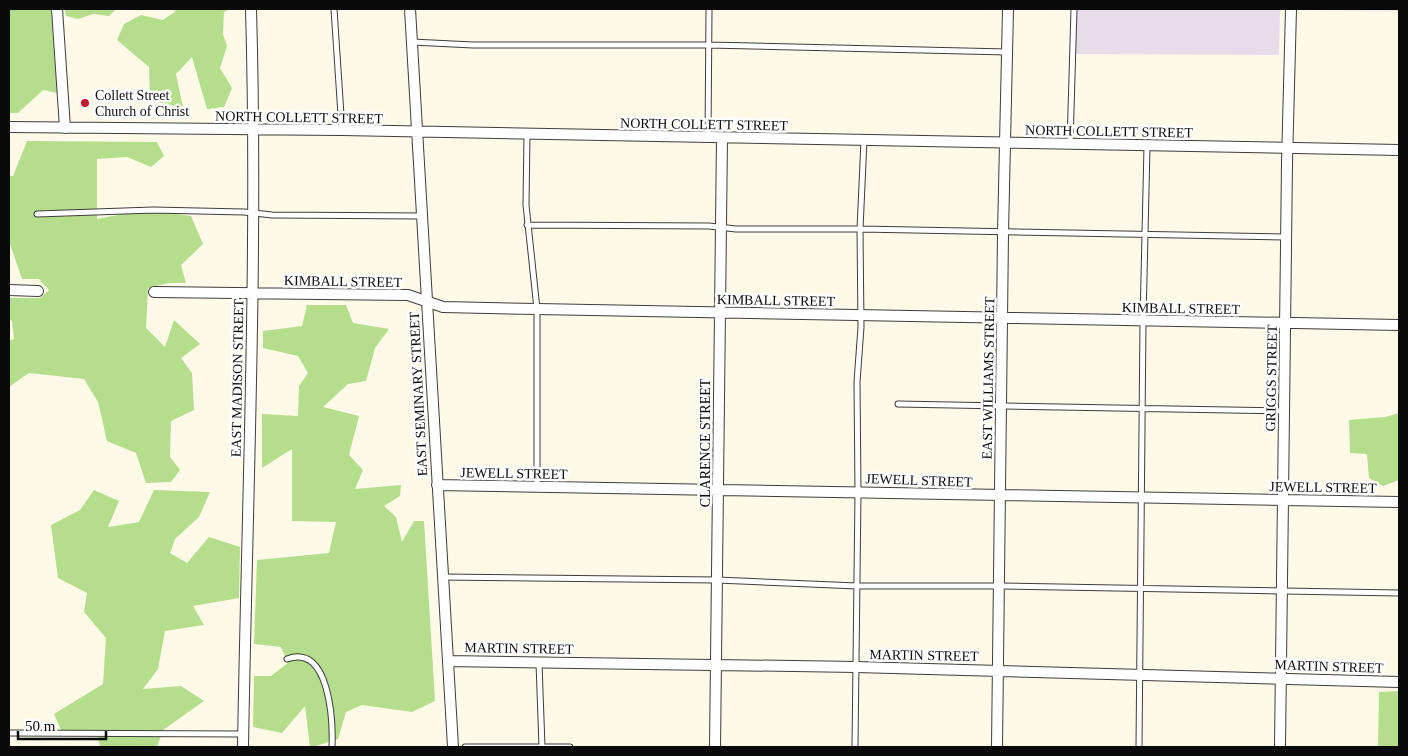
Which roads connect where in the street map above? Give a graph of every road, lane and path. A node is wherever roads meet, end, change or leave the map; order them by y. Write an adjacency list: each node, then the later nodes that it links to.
1 (57, 9): 13 (street)
2 (251, 9): 14 (street, EAST MADISON STREET)
3 (334, 9): 15 (lane)
4 (410, 9): 9 (street, EAST SEMINARY STREET)
5 (709, 9): 10 (lane)
6 (1008, 9): 11 (street, EAST WILLIAMS STREET)
7 (1074, 9): 22 (lane)
8 (1291, 9): 24 (street, GRIGGS STREET)
9 (412, 42): 10 (lane); 16 (street, EAST SEMINARY STREET)
10 (708, 46): 11 (lane); 18 (lane)
11 (1008, 52): 21 (street, EAST WILLIAMS STREET)
12 (9, 127): 13 (street, NORTH COLLETT STREET)
13 (65, 128): 14 (street, NORTH COLLETT STREET)
14 (254, 130): 15 (street, NORTH COLLETT STREET); 26 (street, EAST MADISON STREET)
15 (342, 130): 16 (street, NORTH COLLETT STREET)
16 (417, 132): 17 (street, NORTH COLLETT STREET); 28 (street, EAST SEMINARY STREET)
17 (527, 134): 18 (street, NORTH COLLETT STREET); 29 (lane)
18 (708, 138): 19 (street, NORTH COLLETT STREET)
19 (722, 138): 20 (street, NORTH COLLETT STREET); 30 (street, CLARENCE STREET)
20 (864, 140): 21 (street, NORTH COLLETT STREET); 31 (lane)
21 (1005, 143): 22 (street, NORTH COLLETT STREET); 32 (street, EAST WILLIAMS STREET)
22 (1070, 144): 23 (street, NORTH COLLETT STREET)
23 (1146, 146): 24 (street, NORTH COLLETT STREET); 33 (lane)
24 (1287, 148): 25 (street, NORTH COLLETT STREET); 34 (street, GRIGGS STREET)
25 (1399, 150)
26 (253, 213): 27 (lane); 28 (lane); 38 (street, EAST MADISON STREET)
27 (38, 214)
28 (422, 216): 39 (street, EAST SEMINARY STREET)
29 (527, 225): 30 (lane); 40 (lane)
30 (721, 226): 31 (lane); 41 (street, CLARENCE STREET)
31 (860, 230): 32 (lane); 42 (lane)
32 (1003, 233): 33 (lane); 43 (street, EAST WILLIAMS STREET)
33 (1145, 234): 34 (lane); 44 (lane)
34 (1286, 237): 45 (street, GRIGGS STREET)
35 (9, 290): 36 (street)
36 (38, 291)
37 (154, 292): 38 (street, KIMBALL STREET)
38 (253, 293): 39 (street, KIMBALL STREET); 76 (street, EAST MADISON STREET)
39 (427, 301): 40 (street, KIMBALL STREET); 51 (street, EAST SEMINARY STREET)
40 (537, 309): 41 (street, KIMBALL STREET); 52 (lane)
41 (720, 313): 42 (street, KIMBALL STREET); 53 (street, CLARENCE STREET)
42 (861, 315): 43 (street, KIMBALL STREET); 54 (lane)
43 (1002, 318): 44 (street, KIMBALL STREET); 48 (street, EAST WILLIAMS STREET)
44 (1143, 321): 45 (street, KIMBALL STREET); 49 (lane)
45 (1285, 323): 46 (street, KIMBALL STREET); 50 (street, GRIGGS STREET)
46 (1399, 325)
47 (898, 404): 48 (lane)
48 (1001, 406): 49 (lane); 55 (street, EAST WILLIAMS STREET)
49 (1143, 409): 50 (lane); 56 (lane)
50 (1284, 411): 57 (street, GRIGGS STREET)
51 (437, 485): 52 (street, JEWELL STREET); 59 (street, EAST SEMINARY STREET)
52 (537, 488): 53 (street, JEWELL STREET)
53 (718, 491): 54 (street, JEWELL STREET); 60 (street, CLARENCE STREET)
54 (858, 492): 55 (street, JEWELL STREET); 61 (lane)
55 (1001, 496): 56 (street, JEWELL STREET); 62 (street, EAST WILLIAMS STREET)
56 (1142, 498): 57 (street, JEWELL STREET); 63 (lane)
57 (1284, 500): 58 (street, JEWELL STREET); 64 (street, GRIGGS STREET)
58 (1399, 502)
59 (442, 577): 60 (lane); 67 (street, EAST SEMINARY STREET)
60 (717, 580): 61 (lane); 69 (street, CLARENCE STREET)
61 (857, 586): 62 (lane); 70 (lane)
62 (999, 586): 63 (lane); 71 (street, EAST WILLIAMS STREET)
63 (1141, 588): 64 (lane); 72 (lane)
64 (1283, 592): 65 (lane); 73 (street, GRIGGS STREET)
65 (1399, 593)
66 (287, 659): 78 (lane)
67 (448, 661): 68 (street, MARTIN STREET); 79 (street, EAST SEMINARY STREET)
68 (539, 662): 69 (street, MARTIN STREET); 81 (lane)
69 (716, 665): 70 (street, MARTIN STREET); 83 (street, CLARENCE STREET)
70 (856, 668): 71 (street, MARTIN STREET); 84 (lane)
71 (998, 671): 72 (street, MARTIN STREET); 85 (street, EAST WILLIAMS STREET)
72 (1140, 675): 73 (street, MARTIN STREET); 86 (lane)
73 (1282, 678): 74 (street, MARTIN STREET); 87 (street, GRIGGS STREET)
74 (1399, 682)
75 (9, 732): 76 (lane)
76 (243, 734): 77 (street, EAST MADISON STREET)
77 (243, 747)
78 (332, 747)
79 (453, 747)
80 (464, 747): 81 (lane)
81 (542, 747): 82 (lane)
82 (570, 747)
83 (715, 747)
84 (855, 747)
85 (997, 747)
86 (1139, 747)
87 (1280, 747)

